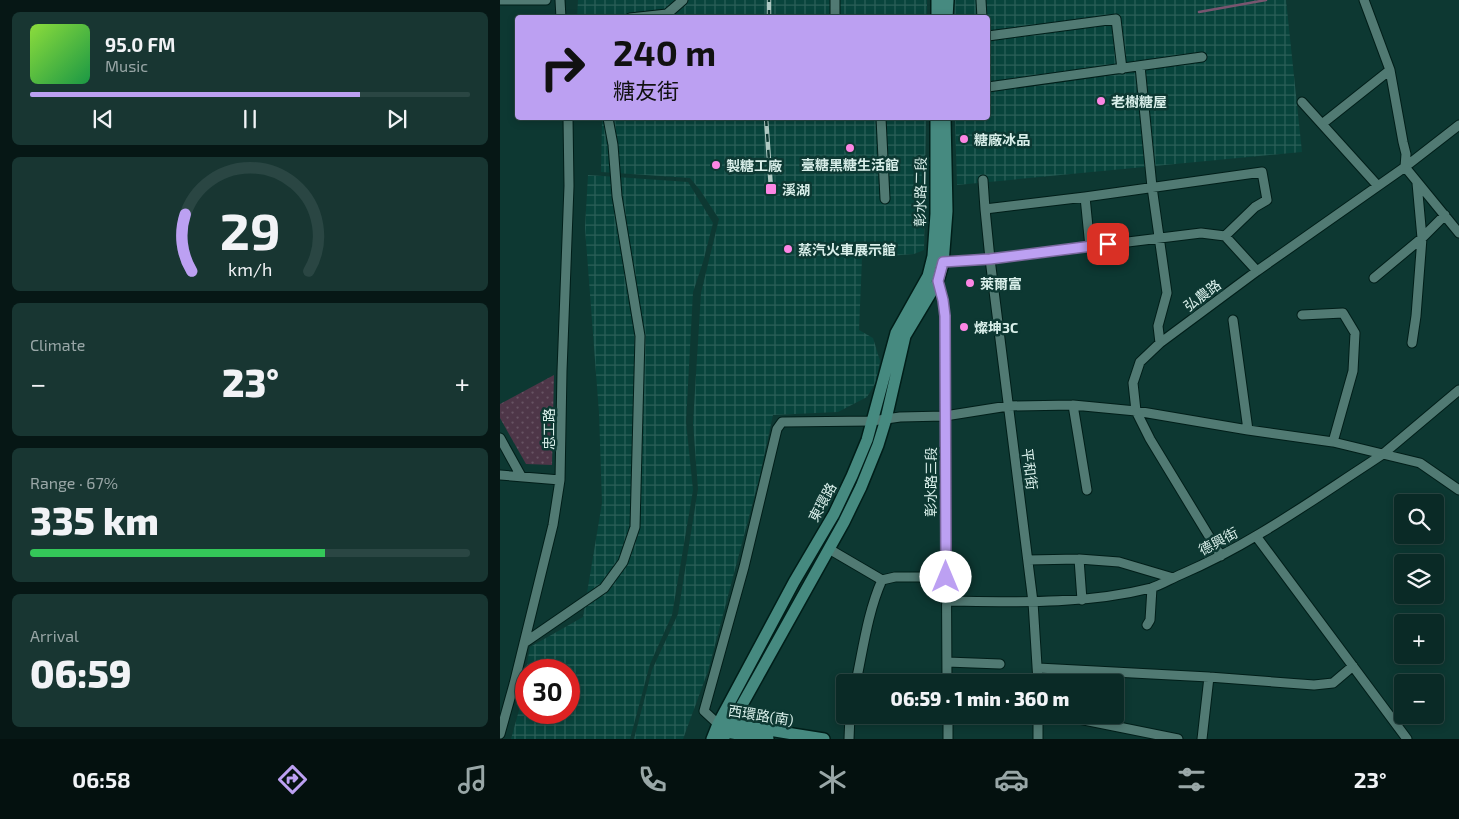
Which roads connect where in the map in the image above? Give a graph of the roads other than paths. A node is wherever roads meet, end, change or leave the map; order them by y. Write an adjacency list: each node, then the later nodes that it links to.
1 (500, 0): 2 (street)
2 (546, 0)
3 (560, 0): 10 (street)
4 (683, 0): 11 (street)
5 (835, 0): 12 (street)
6 (937, 0): 13 (main road)
7 (948, 0): 14 (main road)
8 (981, 0): 15 (street)
9 (1364, 0): 20 (street)
10 (561, 15)
11 (658, 15)
12 (835, 15)
13 (937, 15)
14 (947, 15)
15 (982, 15)
16 (990, 36): 19 (street)
17 (1202, 57): 18 (street)
18 (1140, 66): 19 (street); 34 (street)
19 (1122, 69): 21 (street)
20 (1390, 70): 28 (street); 30 (street)
21 (990, 87)
22 (1302, 102): 28 (street)
23 (568, 120): 67 (street, 忠工路)
24 (608, 120): 83 (street)
25 (881, 120): 36 (street)
26 (936, 120): 46 (main road, 彰水路二段)
27 (945, 120): 38 (main road, 彰水路二段)
28 (1322, 124): 33 (street)
29 (1459, 126): 30 (street, 弘農路)
30 (1405, 167): 32 (street); 33 (street, 弘農路)
31 (983, 180): 37 (street, 平和街)
32 (1417, 183): 39 (street); 43 (street)
33 (1378, 186): 47 (street, 弘農路)
34 (1152, 187): 35 (street); 41 (street); 42 (street)
35 (1085, 197): 37 (street); 44 (street)
36 (885, 199)
37 (985, 209): 45 (street, 平和街)
38 (947, 212): 46 (main road, 彰水路三段)
39 (1445, 215): 40 (street); 43 (street)
40 (1459, 233)
41 (1225, 236): 42 (street); 47 (street)
42 (1159, 238): 44 (street); 52 (street)
43 (1422, 238): 48 (street); 53 (street)
44 (1090, 247): 45 (street)
45 (990, 259): 46 (street); 56 (street, 平和街)
46 (935, 264): 49 (main road, 彰水路三段); 60 (main road, 東環路)
47 (1257, 271): 52 (street, 弘農路)
48 (1374, 278)
49 (938, 281): 58 (street, 彰水路三段); 59 (main road, 東環路)
50 (1302, 315): 63 (street)
51 (1233, 320): 61 (street)
52 (1160, 343): 57 (street, 弘農路)
53 (1412, 343)
54 (1459, 390): 64 (street, 德興街)
55 (1073, 405): 56 (street); 57 (street); 68 (street)
56 (1008, 406): 58 (street); 74 (street, 平和街)
57 (1136, 411): 61 (street); 72 (street, 弘農路)
58 (945, 416): 59 (street); 75 (street, 彰水路三段)
59 (886, 419): 60 (street); 71 (main road, 東環路)
60 (872, 421): 96 (main road, 東環路); 96 (street)
61 (1248, 430): 63 (street)
62 (500, 438): 66 (street)
63 (1333, 442): 64 (street)
64 (1384, 454): 69 (street); 70 (street, 德興街)
65 (500, 474): 66 (street)
66 (521, 476): 67 (street)
67 (560, 480): 83 (street, 忠工路)
68 (1087, 490)
69 (1459, 490)
70 (1256, 536): 72 (street, 德興街); 86 (street)
71 (828, 549): 77 (street); 96 (main road, 東環路)
72 (1221, 556): 76 (street, 德興街)
73 (1079, 559): 74 (street); 76 (street); 79 (street)
74 (1028, 560): 81 (street, 平和街)
75 (946, 577): 77 (street); 80 (street, 彰水路三段)
76 (1173, 578): 78 (street, 德興街)
77 (882, 580): 88 (street)
78 (1152, 588): 79 (street, 德興街); 82 (street)
79 (1082, 600): 81 (street, 德興街)
80 (946, 601): 81 (street, 德興街); 84 (street, 彰水路三段)
81 (1033, 602): 87 (street, 平和街)
82 (1147, 625)
83 (524, 643): 97 (street, 忠工路)
84 (947, 662): 85 (street); 89 (street, 彰水路三段)
85 (1000, 664)
86 (1353, 666): 91 (street); 108 (street)
87 (1038, 668): 90 (street, 平和街); 91 (street)
88 (858, 674)
89 (947, 674)
90 (1038, 674)
91 (1208, 677): 107 (street)
92 (850, 724): 103 (street)
93 (948, 724): 104 (street)
94 (1038, 724): 105 (street)
95 (1090, 724): 98 (street)
96 (725, 729): 99 (main road, 西環路(南)); 100 (main road, 東環路); 101 (main road, 西環路(南))
97 (500, 734)
98 (1129, 735): 106 (street)
99 (795, 737): 102 (main road, 西環路(南))
100 (712, 739)
101 (768, 739)
102 (824, 739)
103 (849, 739)
104 (948, 739)
105 (1038, 739)
106 (1178, 739)
107 (1202, 739)
108 (1408, 739)

